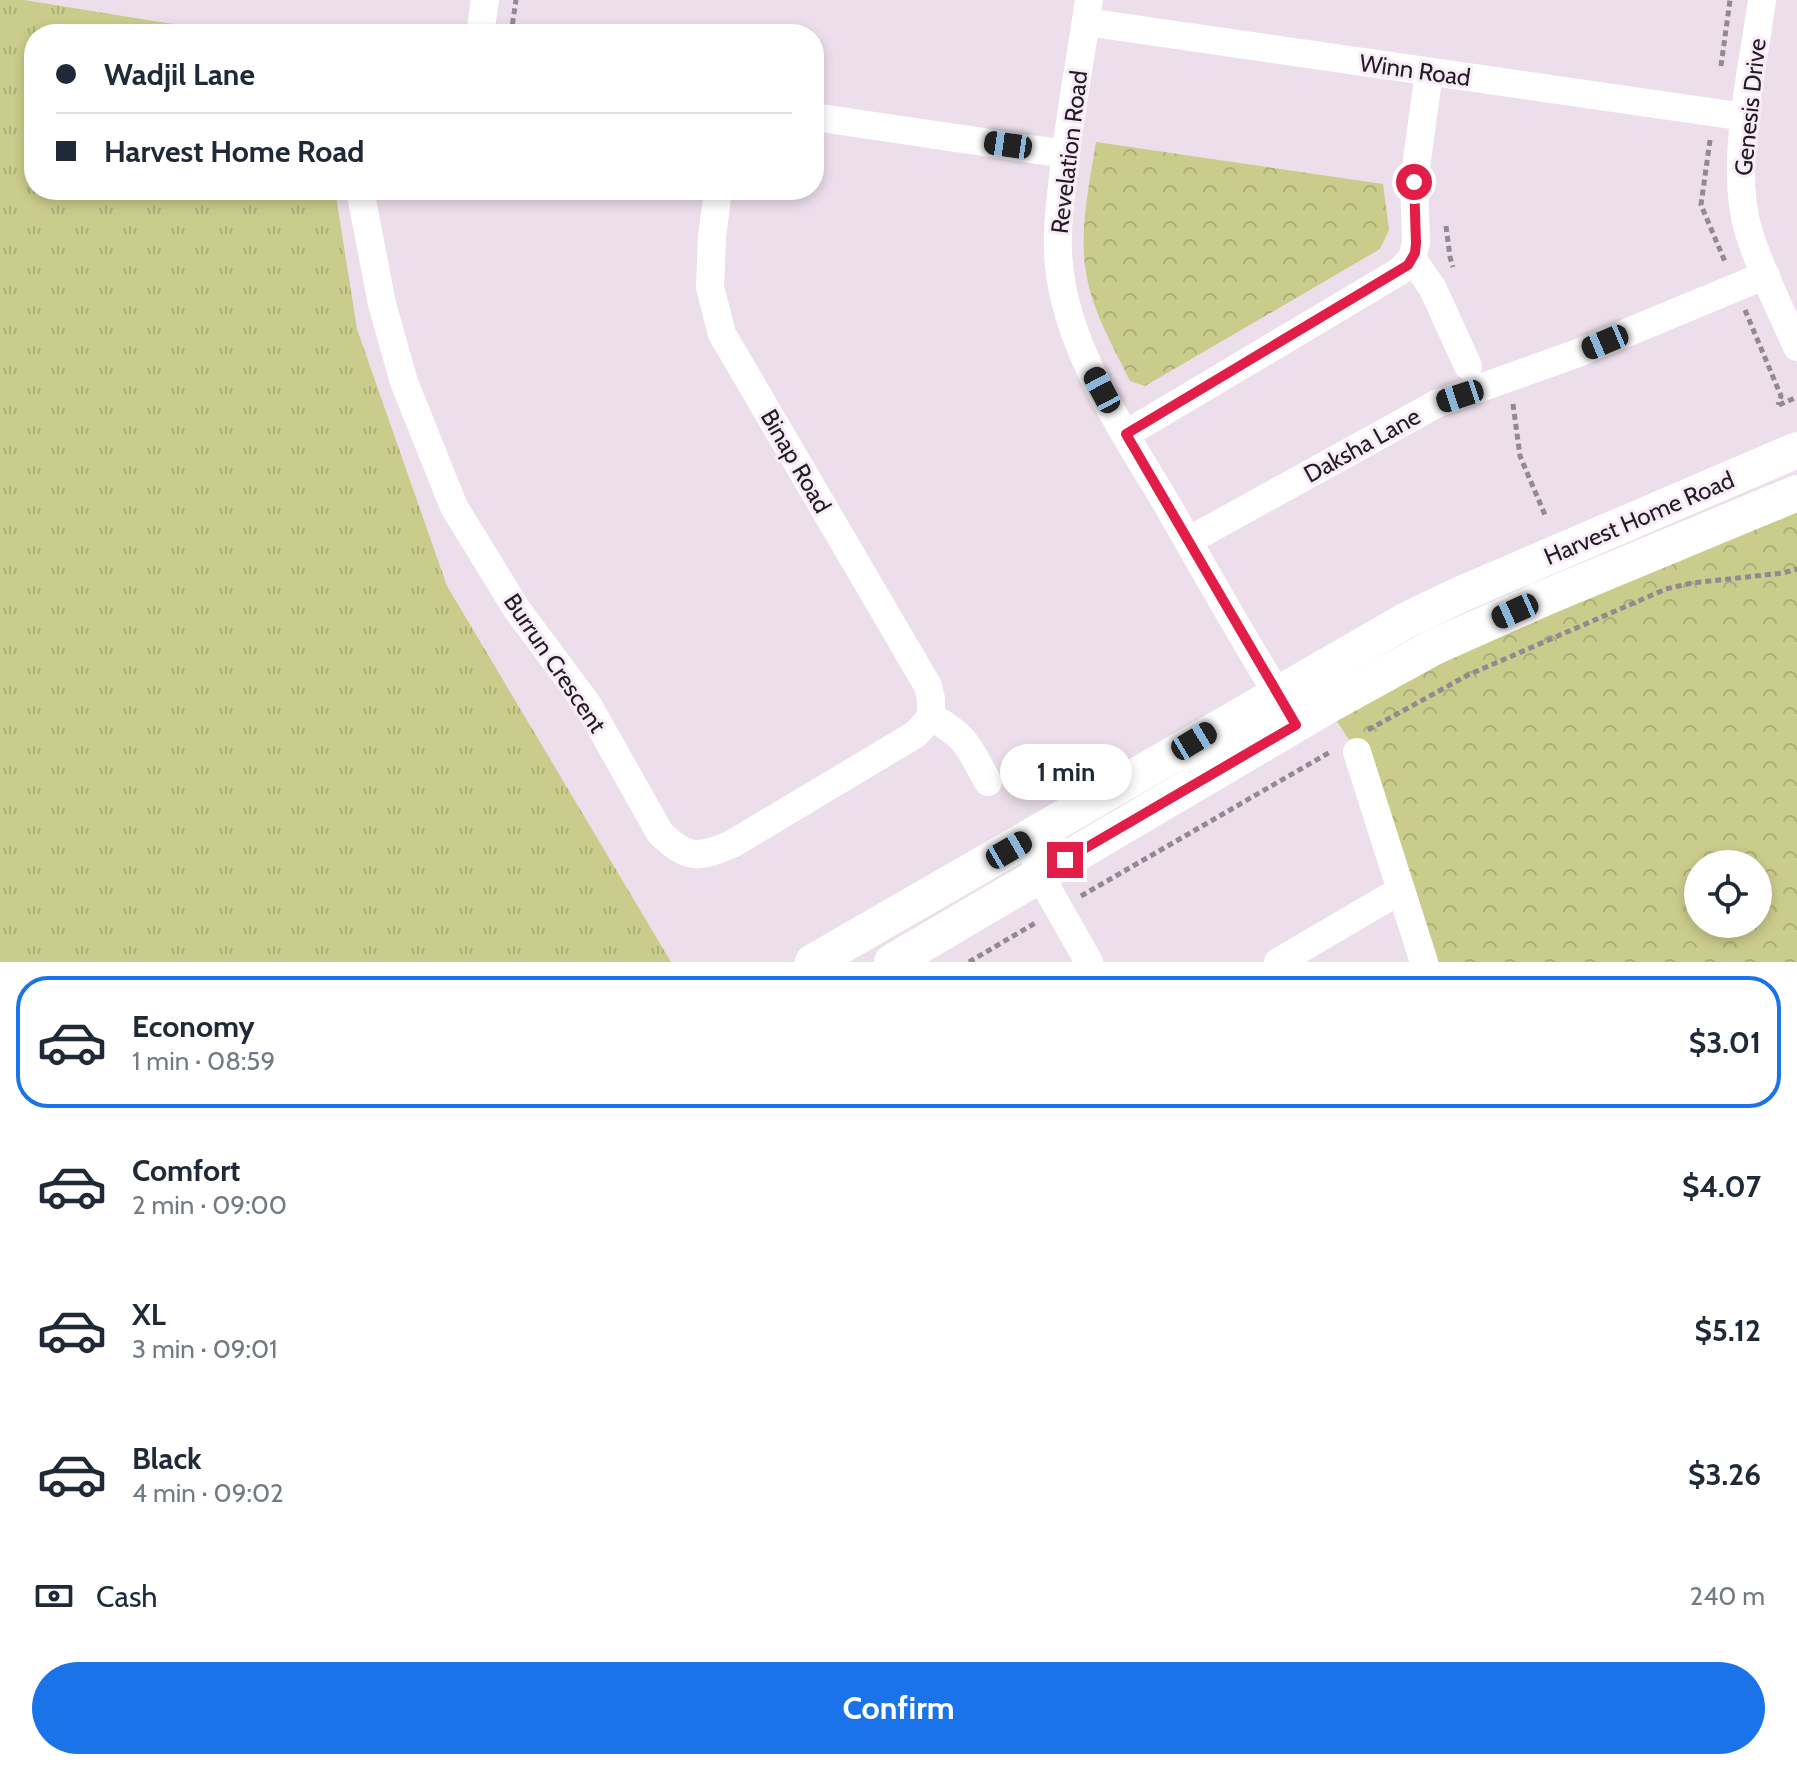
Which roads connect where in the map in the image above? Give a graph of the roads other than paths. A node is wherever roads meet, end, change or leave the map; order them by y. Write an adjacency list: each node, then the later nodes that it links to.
1 (485, 0): 4 (street)
2 (1762, 0): 6 (street, Genesis Drive)
3 (1088, 11): 5 (street, Winn Road); 8 (street, Revelation Road)
4 (481, 24)
5 (1429, 72): 6 (street, Winn Road); 11 (street)
6 (1745, 117): 12 (street, Genesis Drive)
7 (824, 118): 8 (street)
8 (1065, 154): 16 (street, Revelation Road)
9 (362, 200): 21 (street, Burrun Crescent)
10 (717, 200): 21 (street, Binap Road)
11 (1412, 258): 15 (street); 16 (street)
12 (1766, 275): 13 (street, Genesis Drive); 19 (street, Daksha Lane)
13 (1787, 297): 14 (street, Genesis Drive)
14 (1797, 347)
15 (1468, 366)
16 (1126, 434): 19 (street, Revelation Road)
17 (1797, 450): 20 (street, Harvest Home Road)
18 (1797, 493): 22 (street, Harvest Home Road)
19 (1188, 541): 20 (street, Revelation Road)
20 (1277, 693): 22 (street, Revelation Road); 25 (street, Harvest Home Road)
21 (931, 717): 24 (street)
22 (1296, 725): 26 (street, Harvest Home Road)
23 (1353, 744): 27 (street)
24 (988, 782)
25 (1029, 838): 26 (street); 28 (street, Harvest Home Road)
26 (1039, 874): 29 (street, Harvest Home Road); 30 (street)
27 (1401, 890): 31 (street); 32 (street)
28 (813, 962)
29 (892, 962)
30 (1089, 962)
31 (1278, 962)
32 (1424, 962)

